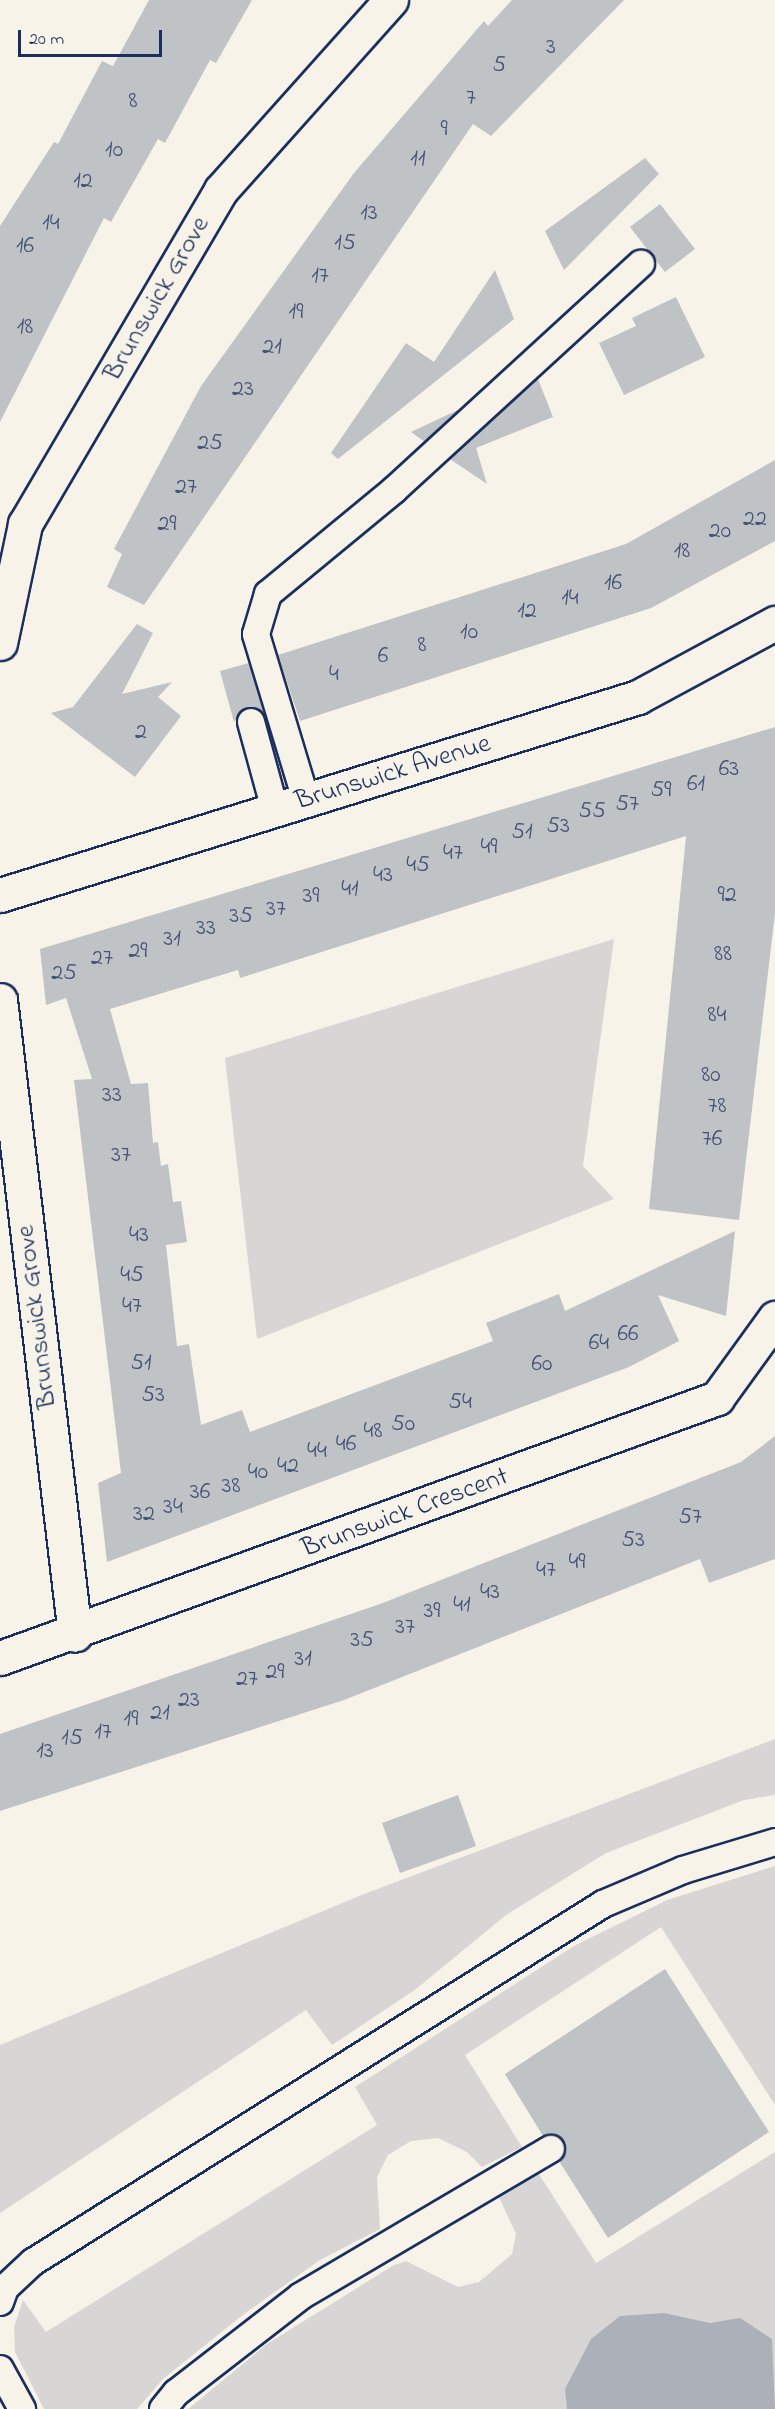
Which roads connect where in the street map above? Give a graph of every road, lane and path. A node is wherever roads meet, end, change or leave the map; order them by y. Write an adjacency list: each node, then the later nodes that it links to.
1 (391, 0): 4 (street, Brunswick Grove)
2 (641, 264): 6 (lane)
3 (775, 623): 6 (street, Brunswick Avenue)
4 (0, 643)
5 (250, 722): 7 (lane)
6 (306, 800): 7 (street, Brunswick Avenue)
7 (275, 810): 8 (street, Brunswick Avenue)
8 (0, 895)
9 (0, 1000): 11 (street, Brunswick Grove)
10 (775, 1318): 11 (street, Brunswick Crescent)
11 (75, 1635): 12 (street, Brunswick Crescent)
12 (0, 1658)
13 (775, 1842): 15 (lane)
14 (551, 2149): 18 (lane)
15 (0, 2302)
16 (0, 2369): 17 (lane)
17 (21, 2409)
18 (163, 2409)

